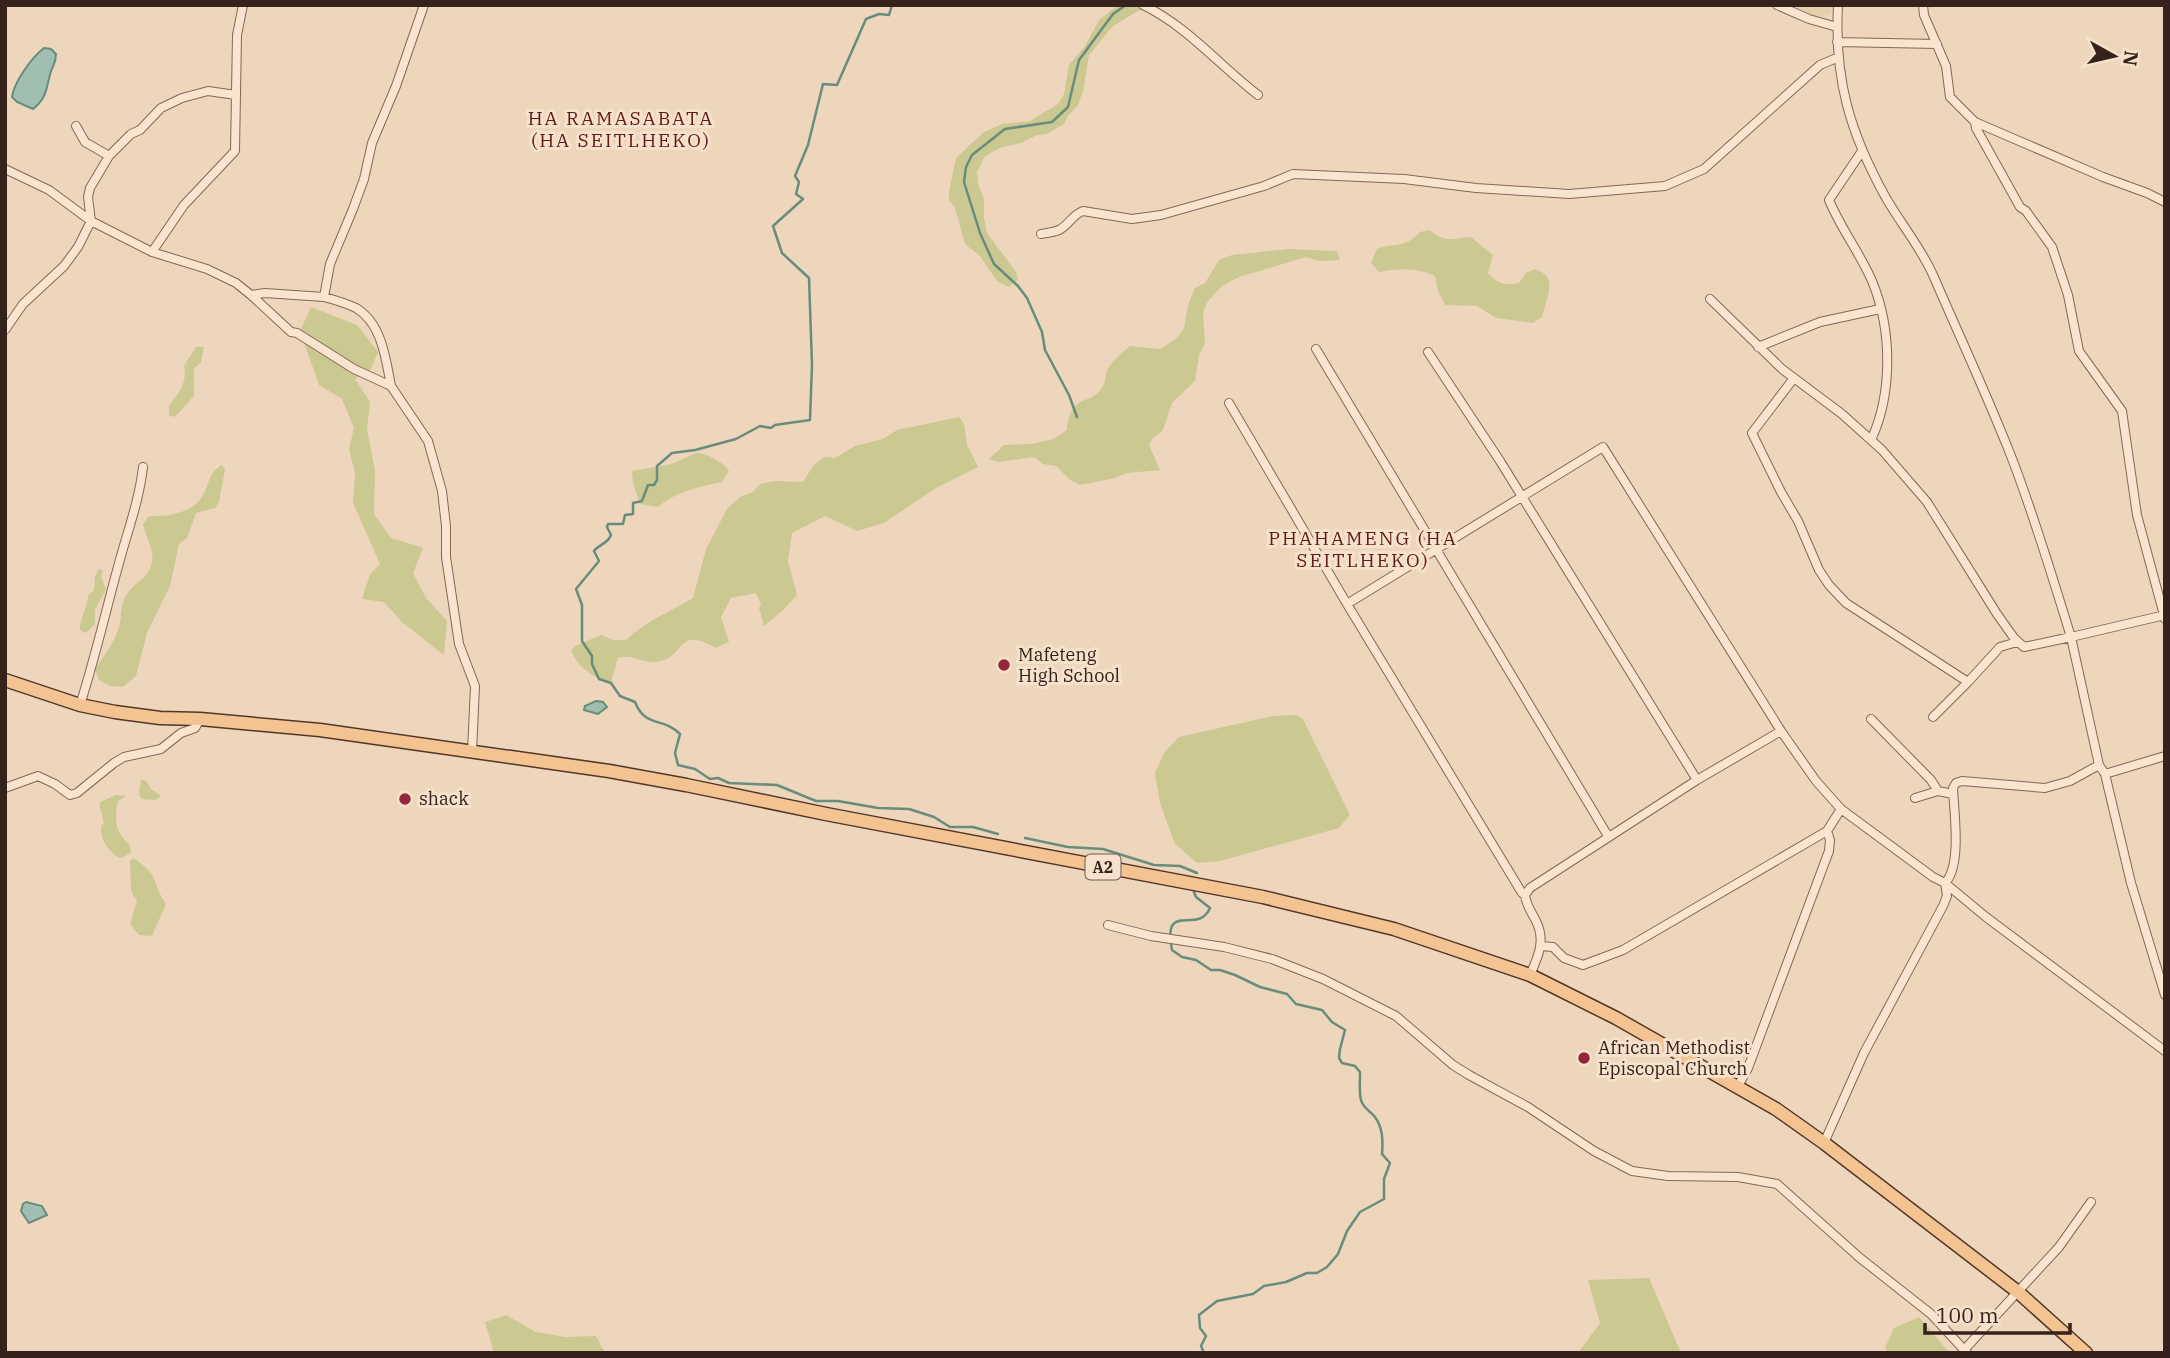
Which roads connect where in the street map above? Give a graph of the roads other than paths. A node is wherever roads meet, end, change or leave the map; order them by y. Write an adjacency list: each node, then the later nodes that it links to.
1 (243, 5): 11 (street)
2 (424, 5): 23 (street)
3 (1143, 5): 12 (street)
4 (1777, 5): 7 (street)
5 (1838, 5): 7 (street)
6 (1923, 5): 9 (street)
7 (1837, 27): 8 (street)
8 (1837, 42): 9 (street); 10 (street)
9 (1937, 44): 13 (street)
10 (1839, 57): 15 (street); 20 (street)
11 (236, 95): 16 (street); 21 (street)
12 (1258, 95)
13 (1975, 122): 18 (street); 38 (street)
14 (76, 127): 16 (street)
15 (1862, 151): 25 (street); 39 (street)
16 (108, 156): 19 (street)
17 (5, 169): 19 (street)
18 (2165, 202)
19 (91, 221): 21 (street); 26 (street)
20 (1041, 234)
21 (152, 252): 22 (street)
22 (251, 295): 23 (street); 31 (street)
23 (324, 297): 31 (street)
24 (1710, 299): 27 (street)
25 (1880, 309): 27 (street); 33 (street)
26 (5, 330)
27 (1758, 347): 30 (street)
28 (1316, 349): 36 (street)
29 (1428, 352): 35 (street)
30 (1794, 378): 33 (street); 42 (street)
31 (391, 386): 48 (street)
32 (1229, 403): 37 (street)
33 (1871, 440): 40 (street)
34 (144, 467): 43 (street)
35 (1521, 497): 36 (street); 47 (street); 52 (street)
36 (1435, 551): 37 (street); 59 (street)
37 (1347, 604): 61 (street)
38 (2164, 616): 39 (street)
39 (2071, 637): 40 (street); 50 (street)
40 (2017, 642): 42 (street)
41 (5, 680): 43 (main road, A2)
42 (1968, 682): 44 (street)
43 (80, 705): 45 (main road, A2)
44 (1933, 717)
45 (200, 719): 48 (main road, A2); 53 (street)
46 (1871, 719): 54 (street)
47 (1781, 731): 52 (street); 57 (street)
48 (472, 752): 64 (main road, A2)
49 (2165, 756): 51 (street)
50 (2099, 765): 51 (street); 55 (street)
51 (2105, 774): 65 (street)
52 (1697, 780): 59 (street)
53 (5, 788)
54 (1938, 791): 55 (street); 56 (street)
55 (1954, 794): 60 (street)
56 (1915, 798)
57 (1841, 809): 58 (street); 60 (street)
58 (1827, 831): 63 (street); 67 (street)
59 (1608, 836): 61 (street)
60 (1945, 883): 66 (street); 68 (street)
61 (1525, 895): 63 (street)
62 (1108, 925): 71 (street)
63 (1541, 946): 64 (street)
64 (1530, 975): 67 (main road, A2)
65 (2165, 995)
66 (2165, 1051)
67 (1738, 1086): 68 (main road, A2)
68 (1824, 1143): 70 (main road, A2)
69 (2091, 1202): 70 (street)
70 (2018, 1292): 71 (street); 72 (main road, A2)
71 (1966, 1351)
72 (2086, 1353)

